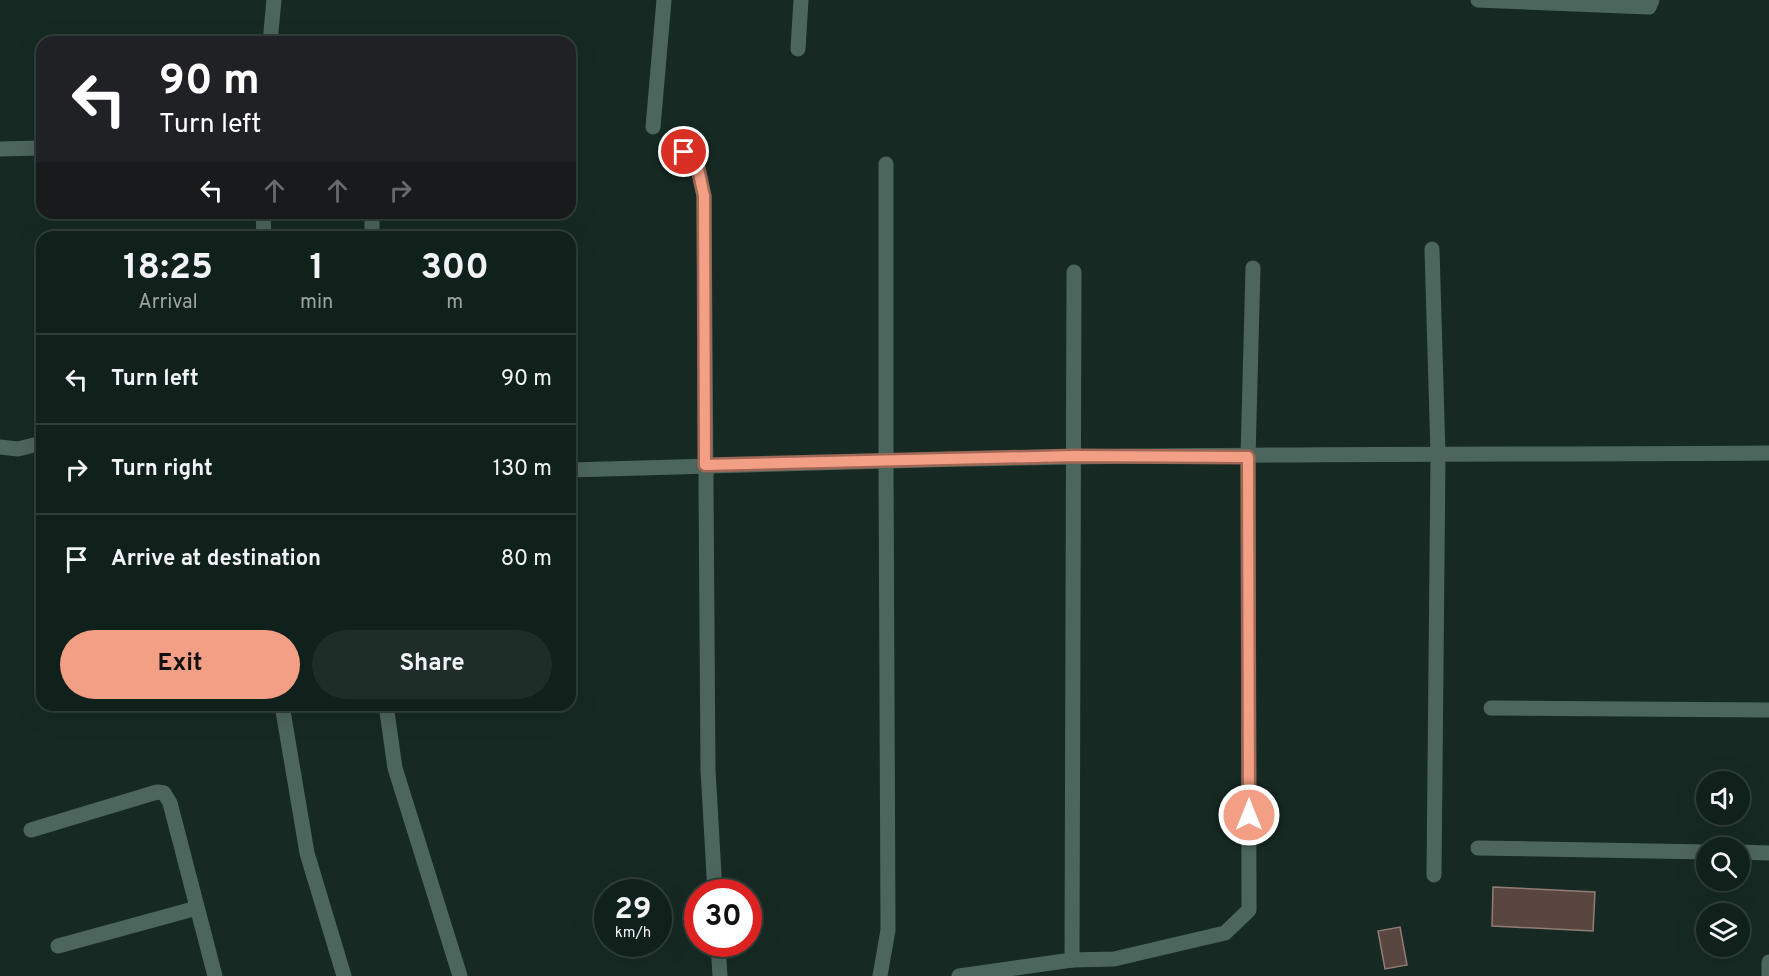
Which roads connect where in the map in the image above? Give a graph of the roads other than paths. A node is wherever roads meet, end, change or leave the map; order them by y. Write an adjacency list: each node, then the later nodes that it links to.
1 (274, 0): 6 (street)
2 (664, 0): 8 (street)
3 (801, 0): 7 (street)
4 (1478, 0): 5 (street)
5 (1652, 0)
6 (271, 36)
7 (798, 50)
8 (653, 127)
9 (671, 141): 23 (street)
10 (36, 148): 11 (street)
11 (0, 150)
12 (886, 164): 22 (street)
13 (1432, 249): 19 (street)
14 (1253, 268): 21 (street)
15 (1074, 272): 20 (street)
16 (36, 444): 17 (street)
17 (0, 447)
18 (1769, 453): 19 (street)
19 (1438, 455): 21 (street); 34 (street)
20 (1074, 456): 21 (street); 22 (street); 39 (street)
21 (1248, 457): 39 (street)
22 (886, 461): 23 (street); 45 (street)
23 (705, 465): 24 (street); 35 (street)
24 (576, 470)
25 (1491, 708): 26 (street)
26 (1769, 710)
27 (283, 711): 42 (street)
28 (387, 711): 43 (street)
29 (31, 830): 36 (street)
30 (1478, 848): 31 (street)
31 (1696, 852)
32 (1750, 852): 33 (street)
33 (1769, 853)
34 (1434, 875)
35 (714, 879)
36 (197, 908): 37 (street); 41 (street)
37 (58, 946)
38 (719, 957): 44 (street)
39 (1072, 960): 46 (street)
40 (1769, 962): 47 (street)
41 (215, 976)
42 (344, 976)
43 (460, 976)
44 (720, 976)
45 (880, 976)
46 (959, 976)
47 (1768, 976)

